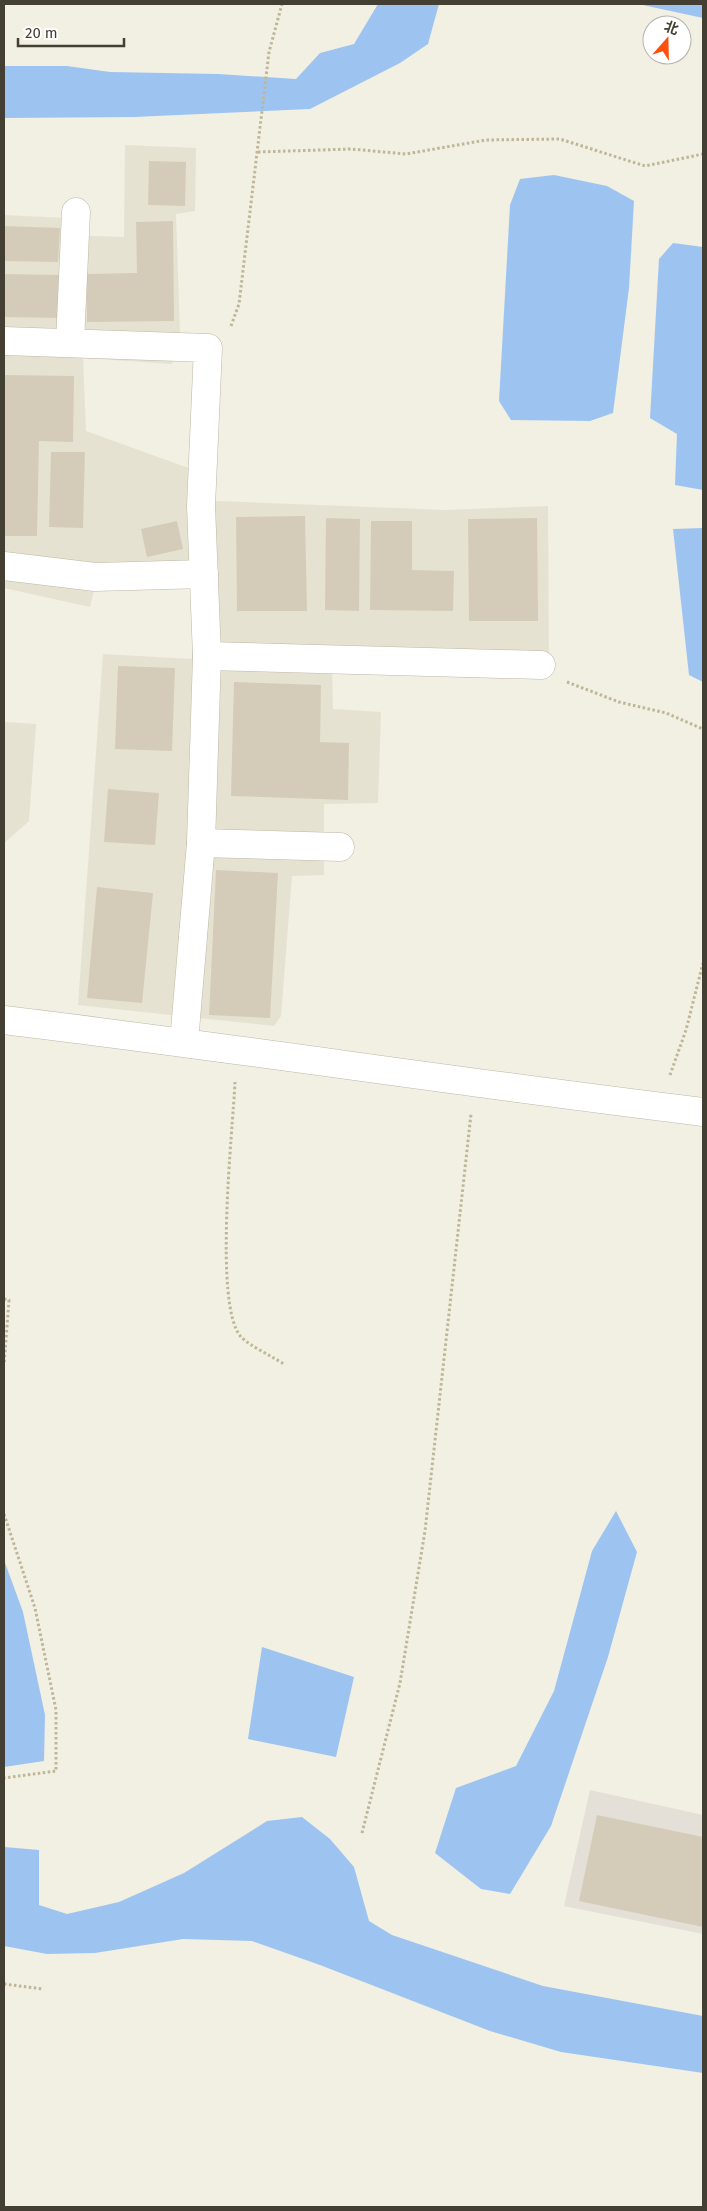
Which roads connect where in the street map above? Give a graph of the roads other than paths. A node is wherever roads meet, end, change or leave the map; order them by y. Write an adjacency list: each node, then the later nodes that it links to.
1 (76, 212): 3 (street)
2 (4, 340): 3 (street)
3 (70, 343): 5 (street)
4 (4, 566): 5 (street)
5 (204, 574): 6 (street)
6 (207, 656): 7 (street); 8 (street)
7 (541, 665)
8 (201, 843): 9 (street); 11 (street)
9 (340, 847)
10 (4, 1020): 11 (street)
11 (184, 1042): 12 (street)
12 (703, 1112)

